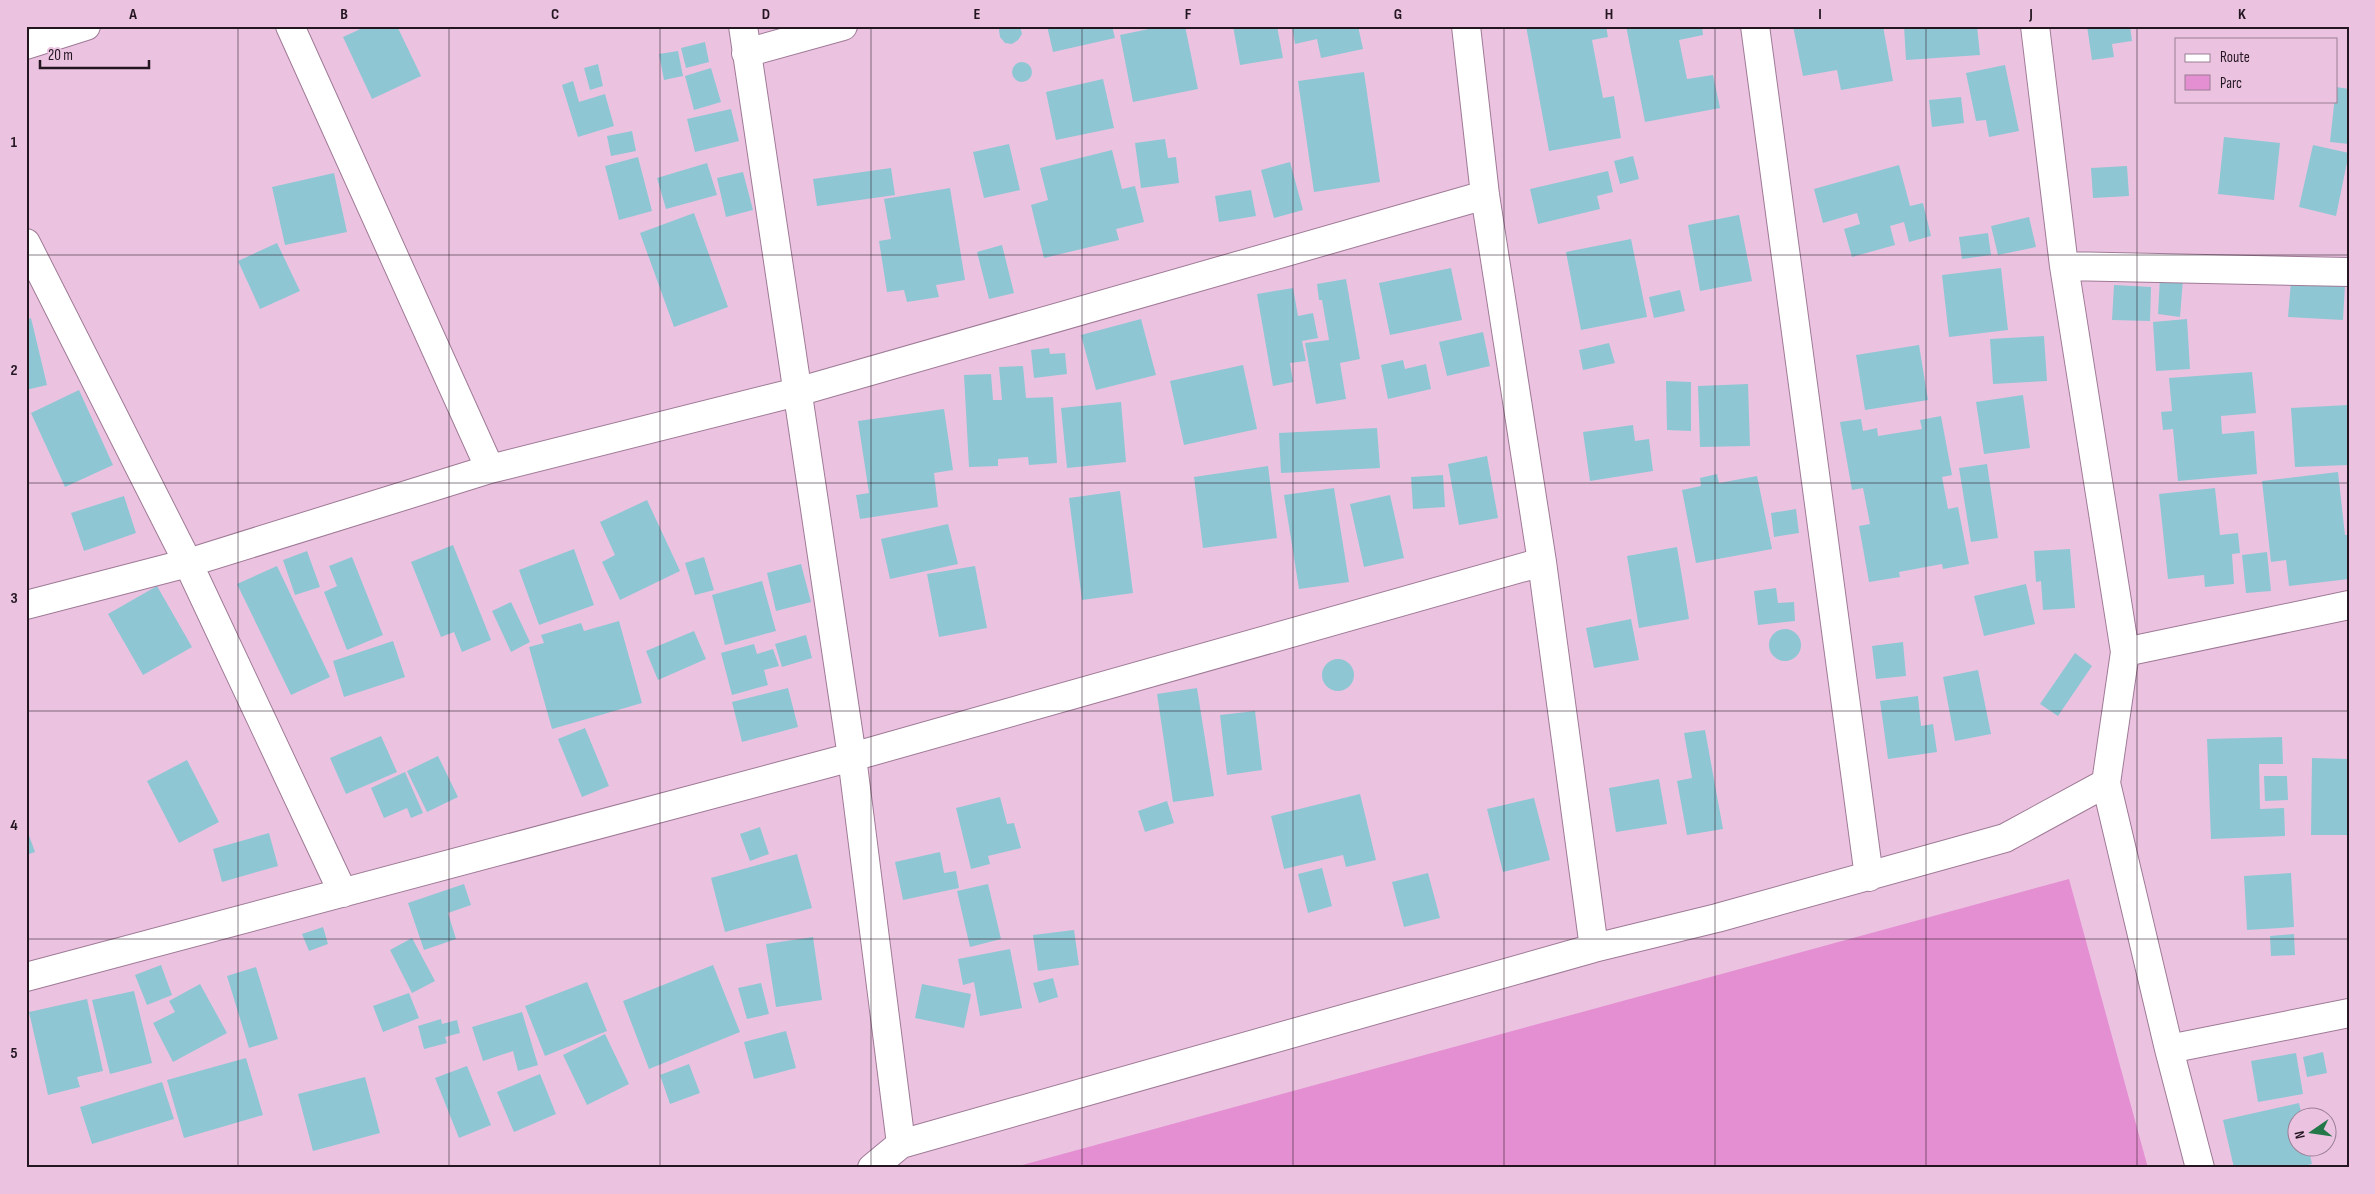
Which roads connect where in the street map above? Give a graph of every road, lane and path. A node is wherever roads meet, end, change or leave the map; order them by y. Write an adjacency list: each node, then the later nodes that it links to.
1 (86, 26): 8 (street)
2 (290, 26): 15 (street)
3 (743, 26): 9 (street)
4 (843, 26): 9 (street)
5 (1466, 26): 10 (street)
6 (1755, 26): 23 (street)
7 (2035, 26): 12 (street)
8 (26, 45)
9 (746, 53): 14 (street)
10 (1485, 195): 14 (street); 16 (street)
11 (26, 243): 17 (street)
12 (2064, 266): 13 (street); 20 (street)
13 (2349, 272)
14 (797, 392): 15 (street); 21 (street)
15 (490, 469): 17 (street)
16 (1542, 562): 21 (street); 25 (street)
17 (188, 563): 18 (street); 24 (street)
18 (26, 605)
19 (2349, 605): 20 (street)
20 (2125, 652): 22 (street)
21 (852, 757): 24 (street); 29 (street)
22 (2106, 783): 23 (street); 28 (street)
23 (1869, 877): 25 (street)
24 (343, 893): 26 (street)
25 (1594, 948): 29 (street)
26 (26, 977)
27 (2349, 1013): 28 (street)
28 (2169, 1049): 31 (street)
29 (901, 1144): 30 (street)
30 (872, 1168)
31 (2200, 1168)

